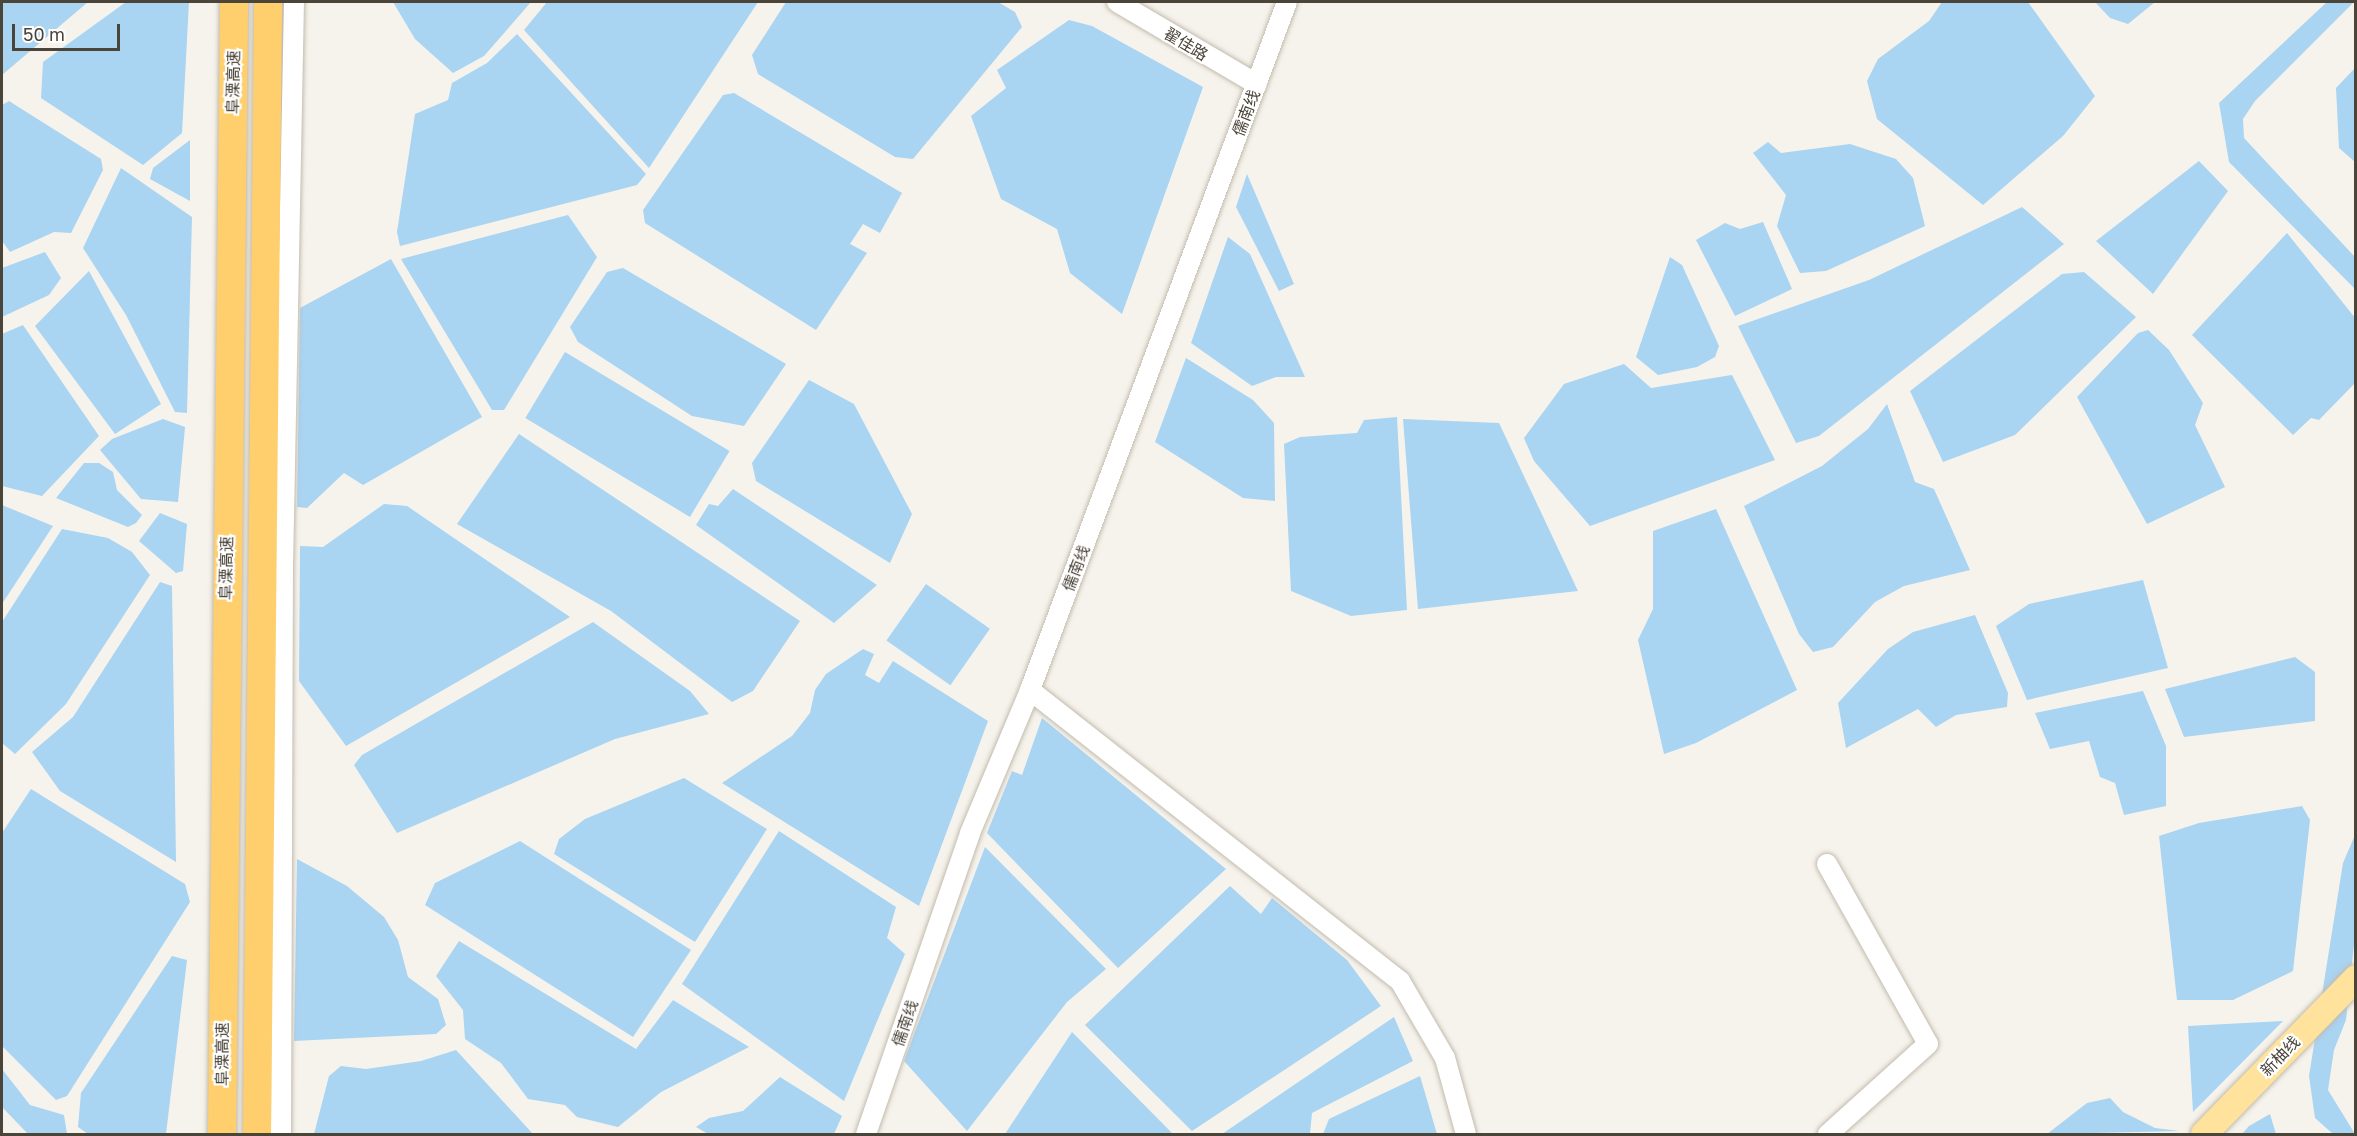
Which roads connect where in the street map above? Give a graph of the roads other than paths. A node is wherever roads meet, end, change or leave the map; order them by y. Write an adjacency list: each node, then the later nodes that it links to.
1 (234, 2): 10 (highway, 阜溧高速)
2 (268, 2): 11 (highway, 阜溧高速)
3 (294, 2): 12 (street)
4 (1117, 2): 6 (street, 翟佳路)
5 (1287, 2): 6 (street, 儒南线)
6 (1257, 84): 7 (street, 儒南线)
7 (1030, 690): 13 (street, 儒南线); 14 (street)
8 (1827, 864): 15 (street)
9 (2355, 978): 16 (main road, 新柚线)
10 (222, 1134)
11 (257, 1134)
12 (281, 1134)
13 (866, 1134)
14 (1466, 1134)
15 (1828, 1134)
16 (2205, 1134)

